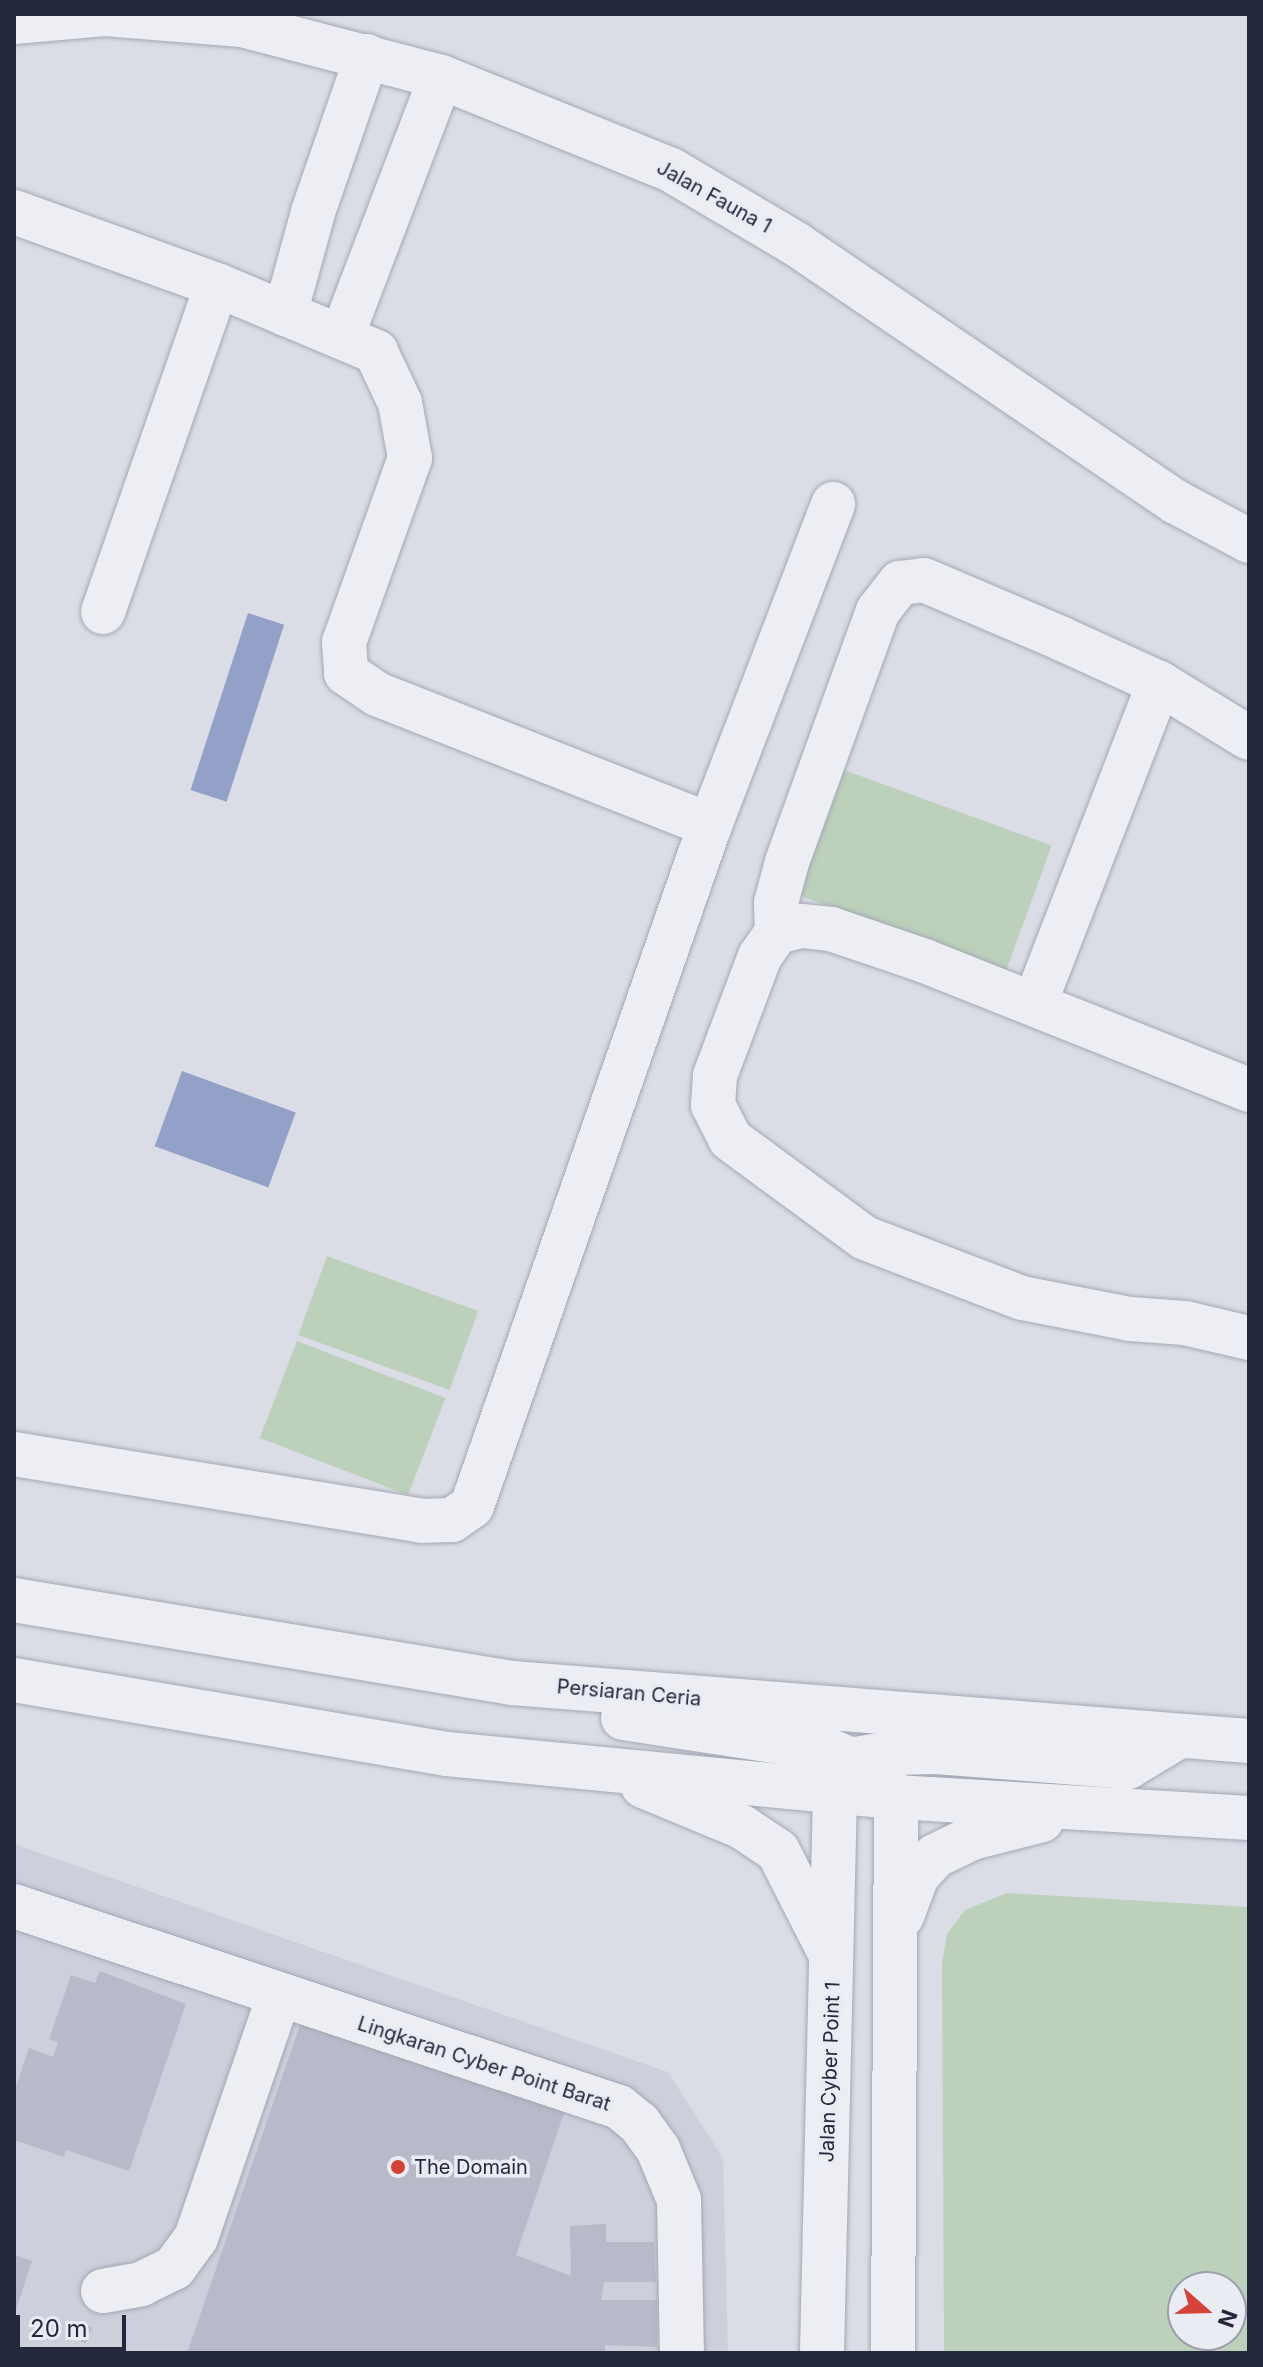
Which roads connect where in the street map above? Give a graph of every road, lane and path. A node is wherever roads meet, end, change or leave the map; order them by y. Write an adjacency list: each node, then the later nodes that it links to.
1 (14, 22): 2 (street, Jalan Fauna 1)
2 (367, 56): 3 (street, Jalan Fauna 1); 6 (street)
3 (441, 77): 7 (street); 9 (street, Jalan Fauna 1)
4 (14, 212): 5 (street)
5 (217, 285): 6 (street); 10 (street)
6 (285, 314): 7 (street)
7 (342, 336): 13 (street)
8 (833, 504): 13 (street)
9 (1249, 541)
10 (103, 612)
11 (1159, 683): 12 (street); 14 (street); 15 (street)
12 (1249, 738)
13 (710, 825): 18 (street)
14 (777, 932): 15 (street); 17 (street)
15 (1035, 1003): 16 (street)
16 (1249, 1090)
17 (1249, 1338)
18 (14, 1454)
19 (14, 1600): 21 (street, Persiaran Ceria)
20 (14, 1680): 24 (street)
21 (573, 1689): 22 (street, Persiaran Ceria); 25 (street)
22 (1178, 1737): 23 (street, Persiaran Ceria); 25 (street)
23 (1249, 1741)
24 (614, 1772): 25 (street); 31 (street)
25 (846, 1776): 26 (street); 31 (street, Jalan Cyber Point 1)
26 (896, 1797): 27 (street); 30 (street)
27 (1088, 1812): 28 (street); 30 (street)
28 (1249, 1818)
29 (14, 1906): 32 (street, Lingkaran Cyber Point Barat)
30 (897, 1930): 36 (street)
31 (835, 1963): 35 (street, Jalan Cyber Point 1)
32 (278, 1998): 33 (street); 34 (street, Lingkaran Cyber Point Barat)
33 (103, 2291)
34 (682, 2353)
35 (822, 2353)
36 (893, 2353)

